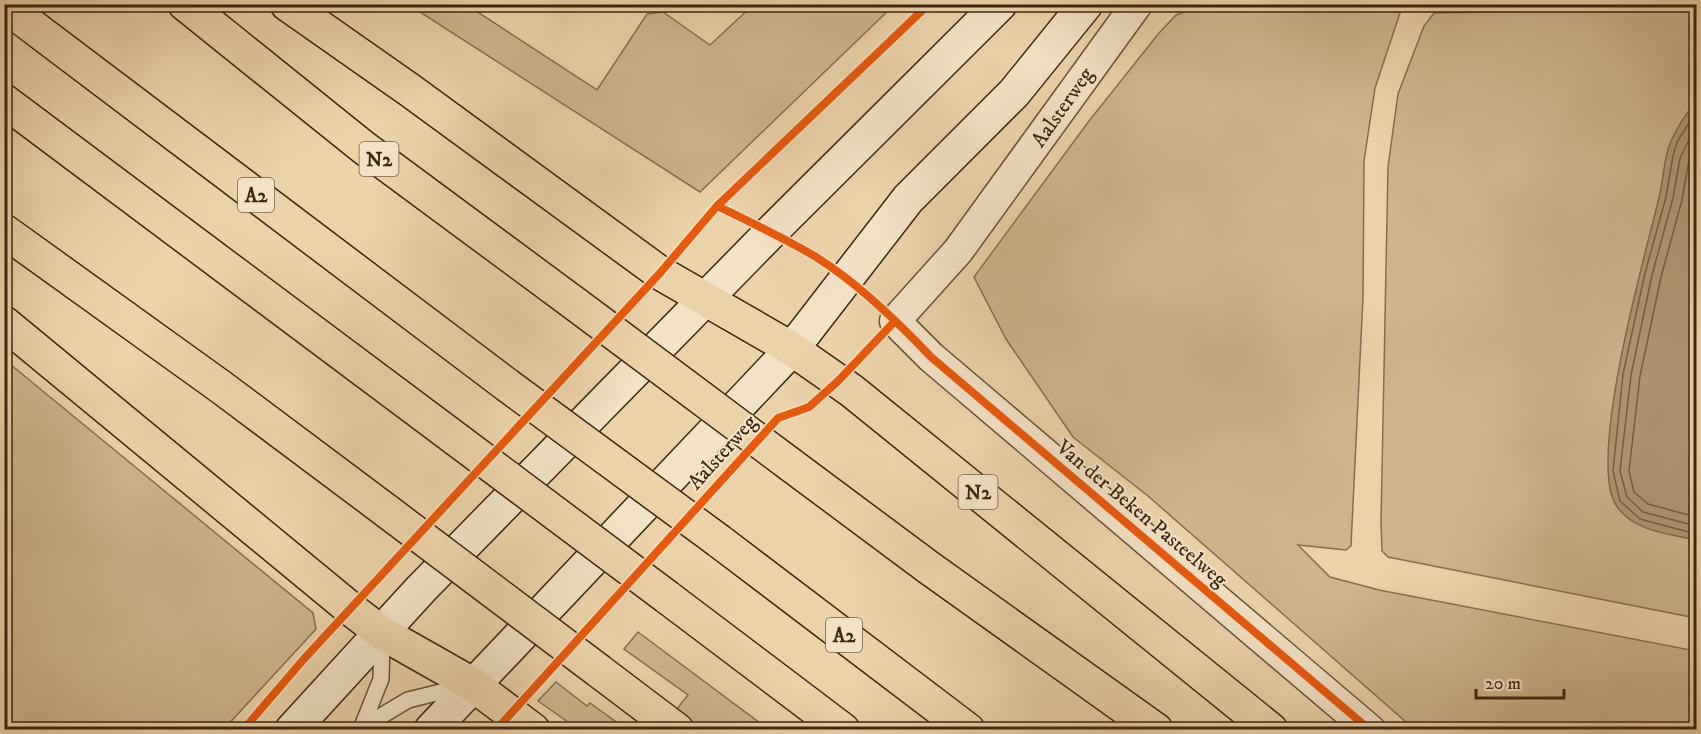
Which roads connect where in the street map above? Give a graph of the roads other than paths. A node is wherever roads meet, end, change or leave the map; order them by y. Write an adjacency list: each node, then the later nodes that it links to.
1 (185, 4): 22 (highway, N2, bridge)
2 (287, 4): 9 (highway)
3 (1000, 4): 9 (main road)
4 (1137, 4): 10 (street, Aalsterweg)
5 (4, 5): 21 (highway, A2, bridge)
6 (1086, 7): 12 (main road, Aalsterweg)
7 (4, 101): 20 (highway, bridge)
8 (4, 231): 19 (highway, bridge)
9 (705, 299): 12 (highway); 13 (main road)
10 (895, 321): 24 (street, Van der Beken Pasteelweg)
11 (4, 322): 13 (highway)
12 (792, 349): 14 (main road, Aalsterweg); 23 (highway, N2)
13 (382, 633): 14 (highway); 15 (lane); 16 (main road)
14 (472, 684): 15 (lane); 17 (main road, Aalsterweg); 18 (highway)
15 (361, 727)
16 (292, 729)
17 (431, 729)
18 (533, 729)
19 (677, 729)
20 (843, 729)
21 (968, 729)
22 (1156, 729)
23 (1271, 729)
24 (1370, 729)

